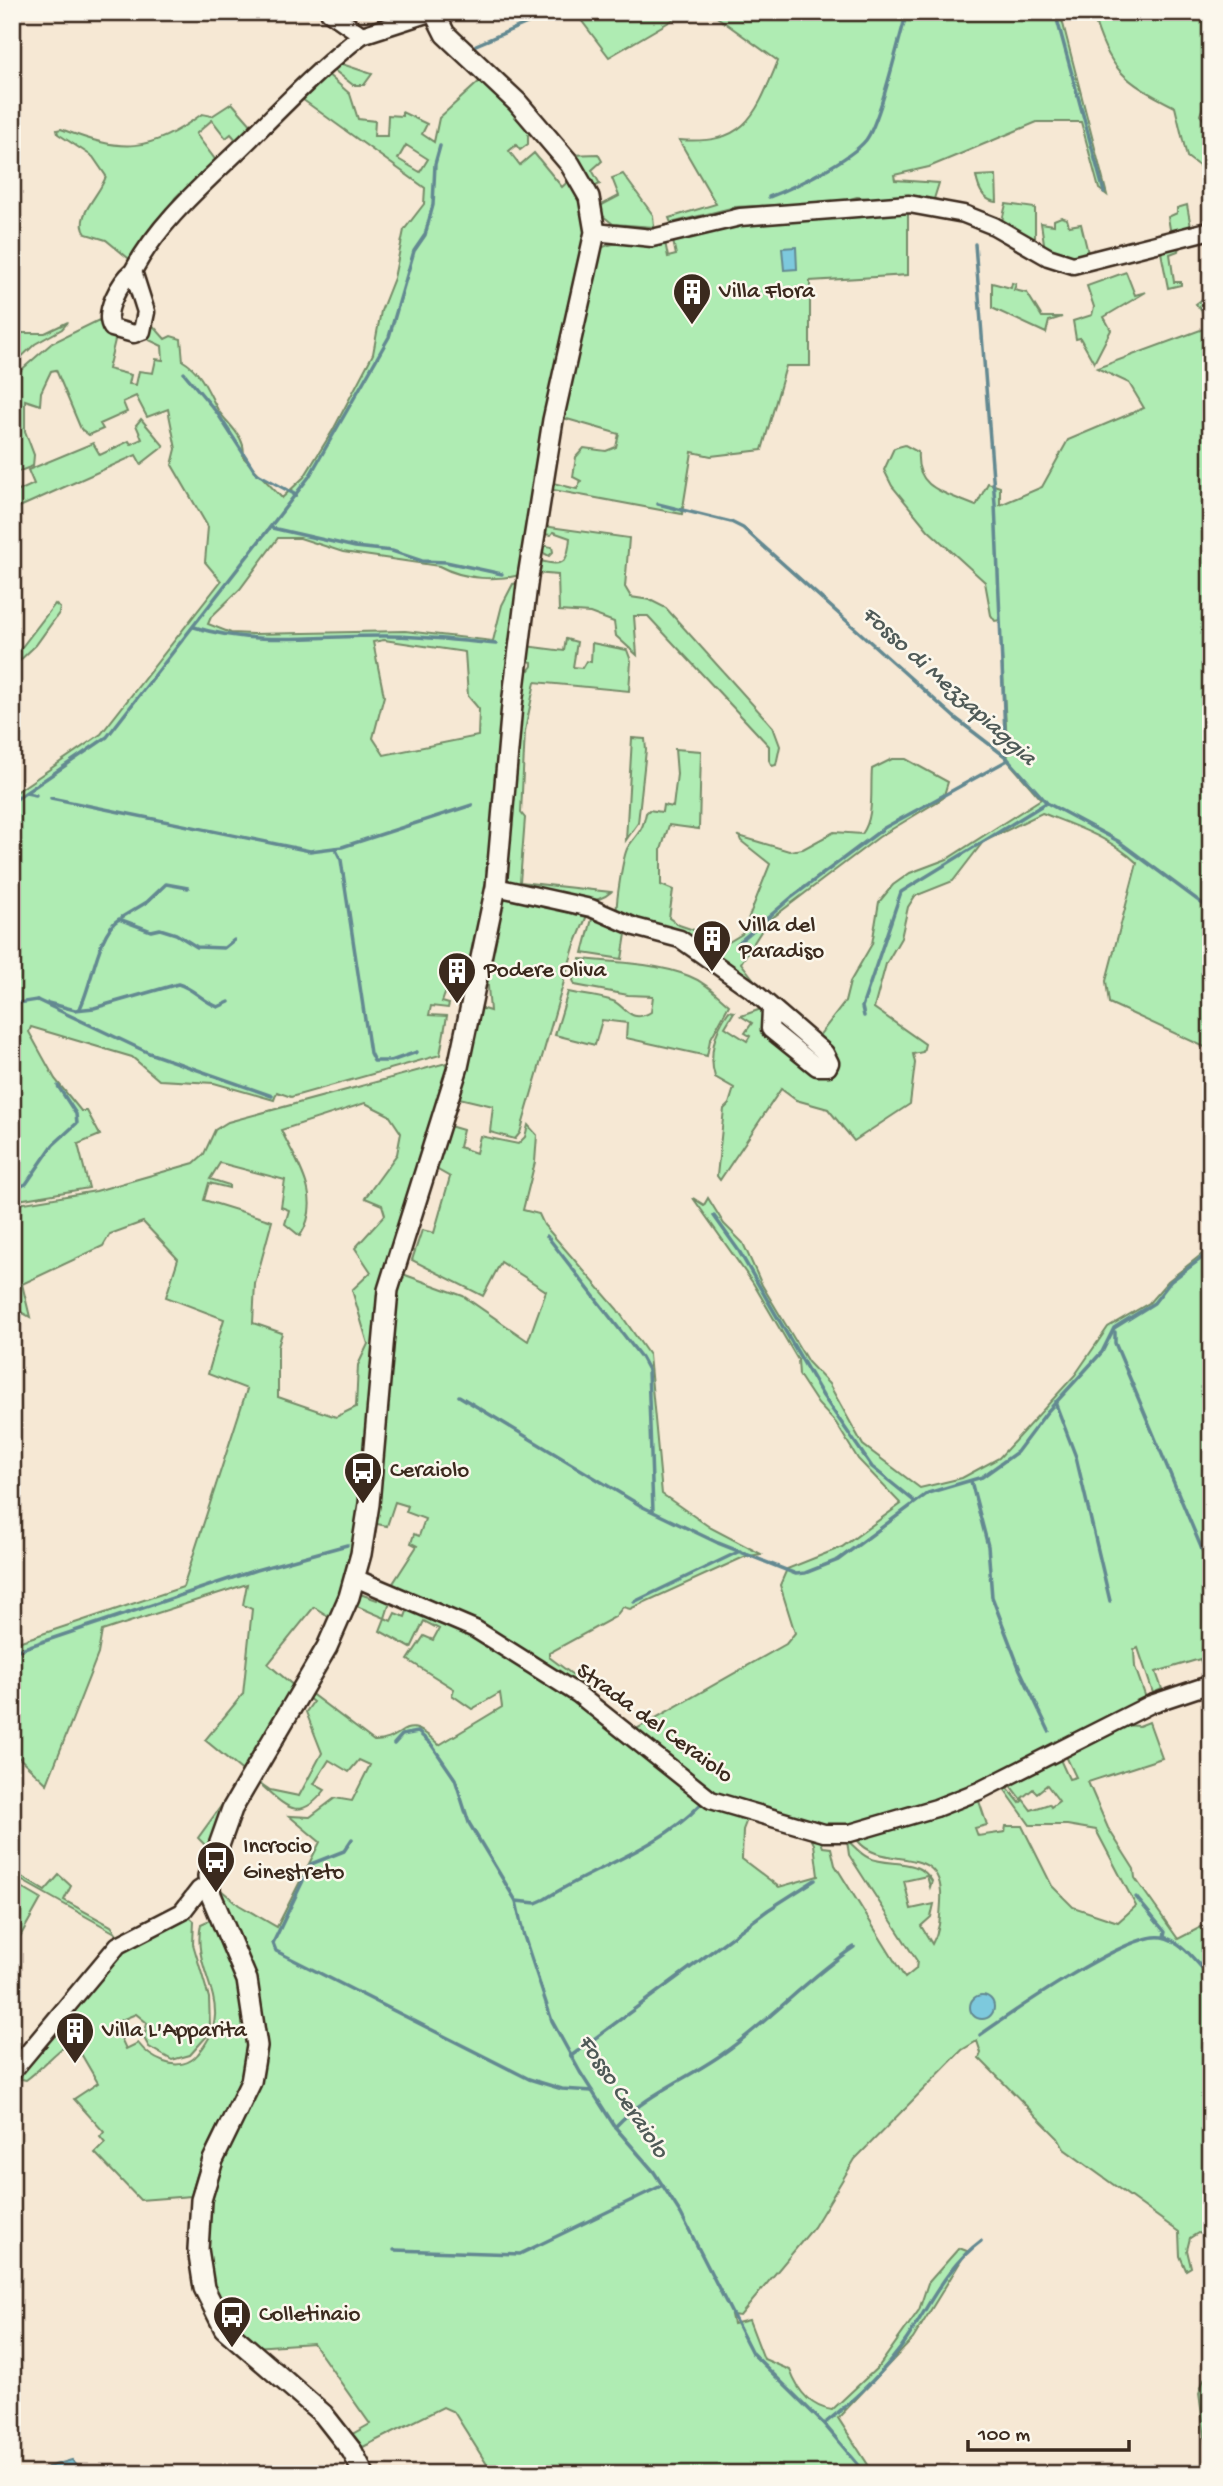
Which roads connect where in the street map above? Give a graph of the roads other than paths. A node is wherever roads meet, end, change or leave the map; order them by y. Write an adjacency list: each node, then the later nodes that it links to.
1 (329, 12): 3 (street)
2 (434, 12): 3 (street); 5 (main road)
3 (362, 36): 6 (street)
4 (1211, 230): 5 (street)
5 (595, 232): 7 (main road)
6 (133, 271)
7 (496, 887): 8 (street); 9 (main road)
8 (772, 1010)
9 (355, 1578): 10 (street, Strada del Ceraiolo); 11 (main road)
10 (1211, 1684)
11 (208, 1884): 12 (street); 13 (main road)
12 (12, 2072)
13 (364, 2474)

